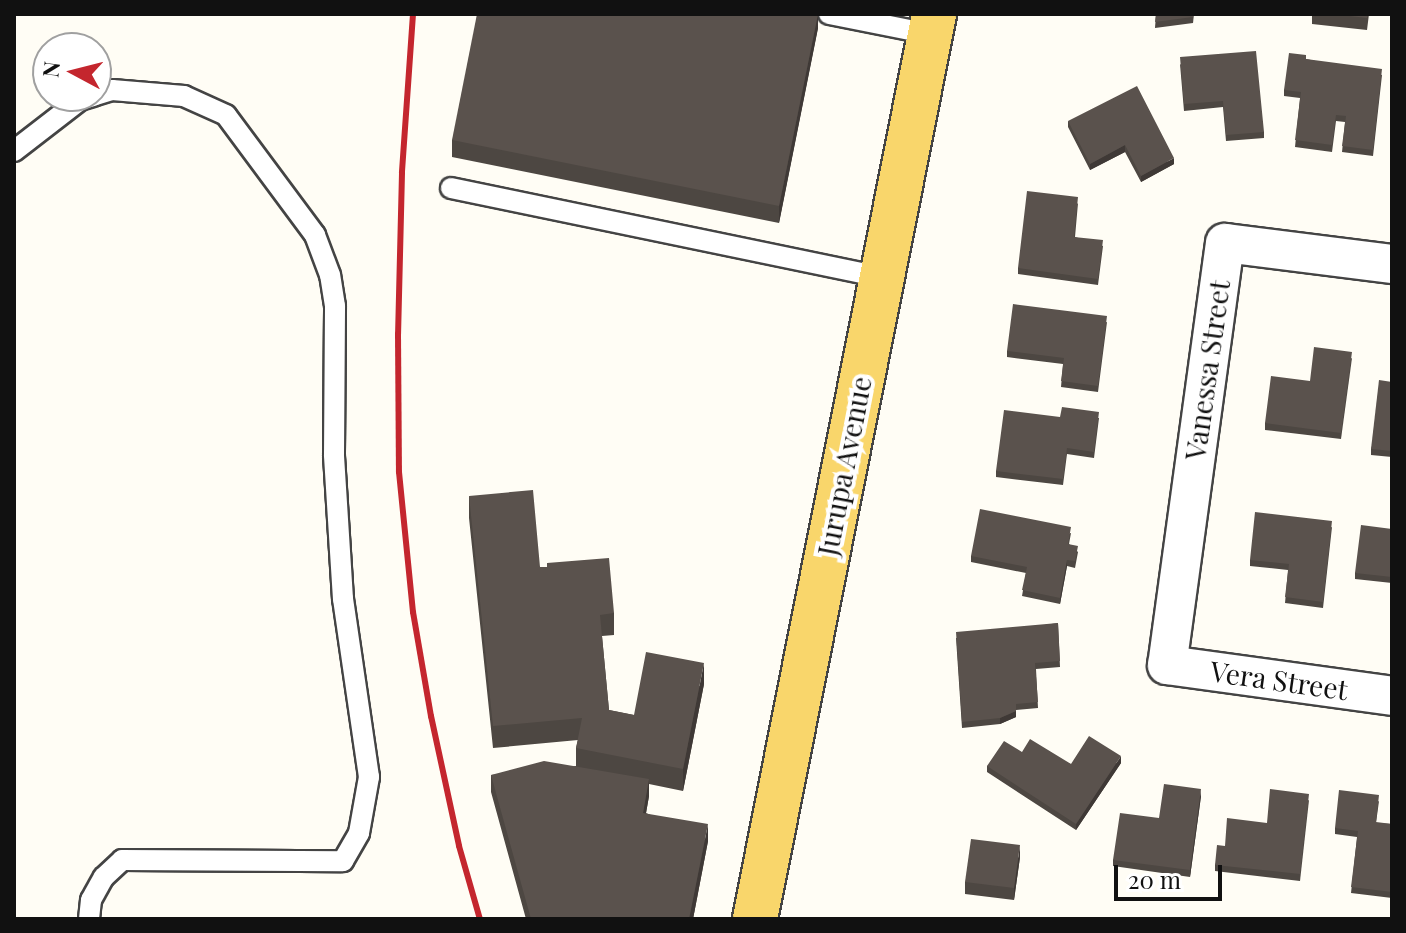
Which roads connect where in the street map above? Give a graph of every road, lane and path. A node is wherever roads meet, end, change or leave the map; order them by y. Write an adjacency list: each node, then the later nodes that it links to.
1 (829, 14): 2 (lane)
2 (932, 24): 8 (main road, Jurupa Avenue)
3 (112, 90): 11 (lane)
4 (64, 112): 5 (lane)
5 (14, 151)
6 (451, 188): 8 (lane)
7 (1392, 264): 9 (street, Vanessa Street)
8 (882, 277): 12 (main road, Jurupa Avenue)
9 (1167, 665): 10 (street, Vera Street)
10 (1392, 696)
11 (89, 919)
12 (755, 919)

